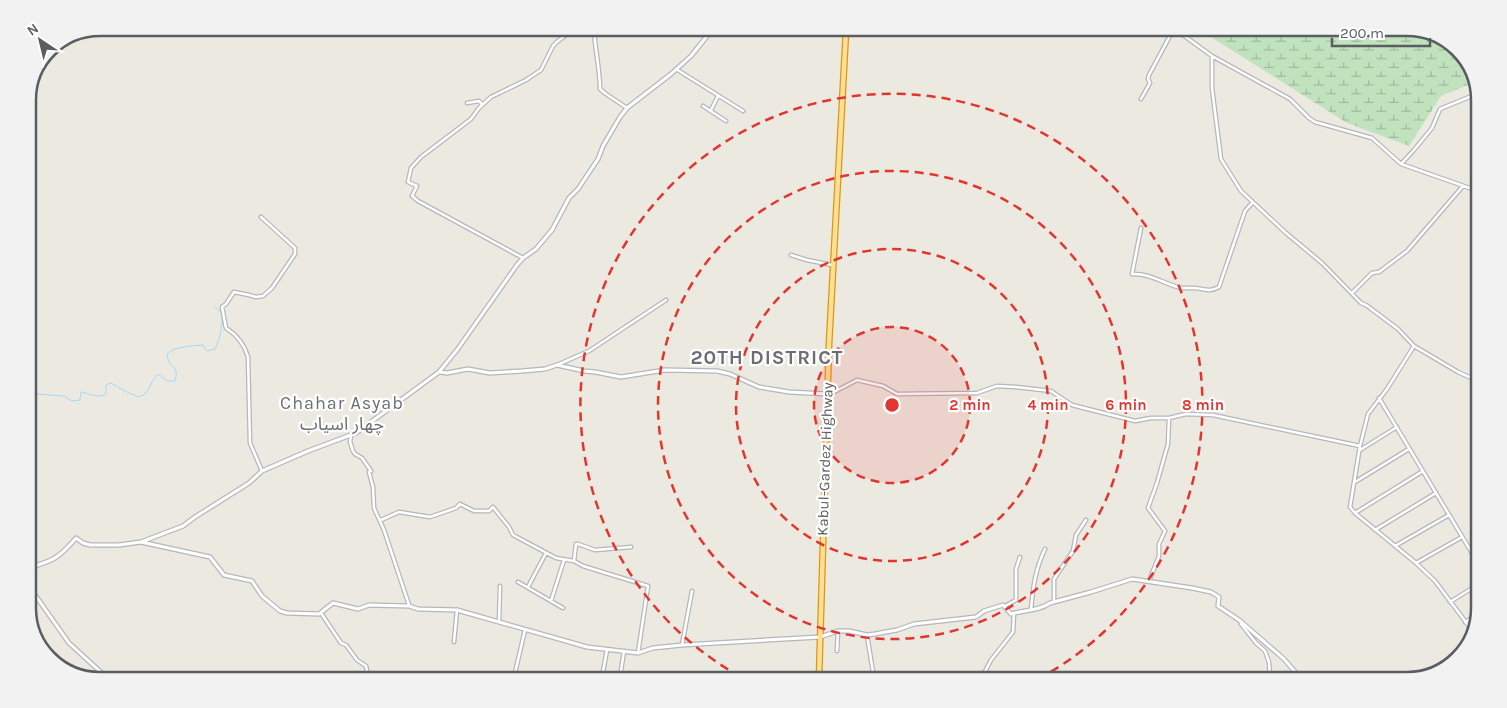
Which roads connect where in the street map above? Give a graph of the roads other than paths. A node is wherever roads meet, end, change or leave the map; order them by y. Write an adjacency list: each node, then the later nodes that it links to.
1 (566, 36): 14 (street)
2 (594, 36): 15 (street)
3 (707, 36): 8 (street)
4 (846, 36): 27 (highway, Kabul-Gardez Highway)
5 (1170, 36): 11 (street)
6 (1184, 36): 7 (street)
7 (1212, 56): 19 (street); 22 (street)
8 (676, 69): 9 (street); 15 (street)
9 (718, 96): 16 (street); 17 (street)
10 (1471, 96): 19 (street)
11 (1141, 99)
12 (467, 103): 14 (street)
13 (703, 106): 16 (street)
14 (479, 108): 26 (street)
15 (627, 108): 26 (street)
16 (710, 110): 18 (street)
17 (743, 111)
18 (726, 120)
19 (1401, 164): 20 (street)
20 (1463, 186): 21 (street); 28 (street)
21 (1471, 189)
22 (1253, 202): 24 (street); 28 (street)
23 (261, 218): 41 (street)
24 (1142, 228)
25 (791, 254): 27 (street)
26 (523, 258): 32 (street)
27 (832, 264): 34 (highway, Kabul-Gardez Highway)
28 (1352, 293): 30 (street)
29 (666, 300): 31 (street)
30 (1414, 346): 33 (street); 35 (street)
31 (557, 365): 32 (street); 34 (street)
32 (439, 372): 38 (street)
33 (1471, 378)
34 (826, 394): 36 (street); 87 (highway, Kabul-Gardez Highway)
35 (1379, 398): 37 (street); 39 (street)
36 (1169, 418): 39 (street); 62 (street)
37 (1397, 427): 39 (street); 40 (street)
38 (351, 435): 41 (street); 47 (street)
39 (1360, 448): 43 (street)
40 (1410, 449): 42 (street); 43 (street)
41 (262, 471): 51 (street)
42 (1423, 471): 44 (street); 45 (street)
43 (1355, 482): 45 (street)
44 (1436, 493): 46 (street); 49 (street)
45 (1355, 513): 49 (street)
46 (1449, 515): 50 (street); 52 (street)
47 (381, 520): 56 (street); 72 (street)
48 (1086, 520): 70 (street)
49 (1375, 530): 52 (street)
50 (1462, 537): 55 (street); 60 (street)
51 (142, 542): 61 (street); 77 (street)
52 (1396, 546): 60 (street)
53 (631, 547): 59 (street)
54 (1045, 549): 76 (street)
55 (1471, 552)
56 (546, 553): 58 (street); 65 (street)
57 (1020, 557): 73 (street)
58 (564, 560): 59 (street); 69 (street)
59 (574, 562): 93 (street)
60 (1416, 563): 71 (street)
61 (36, 566)
62 (1149, 581): 70 (street); 80 (street)
63 (518, 582): 65 (street)
64 (500, 586): 81 (street)
65 (528, 587): 69 (street)
66 (1471, 589): 71 (street)
67 (692, 592): 89 (street)
68 (36, 596): 94 (street)
69 (551, 601): 74 (street)
70 (1054, 602): 76 (street)
71 (1450, 602): 82 (street)
72 (409, 606): 75 (street); 77 (street)
73 (1005, 606): 78 (street); 86 (street)
74 (563, 608)
75 (457, 610): 81 (street); 88 (street)
76 (1031, 610): 78 (street)
77 (321, 613): 95 (street)
78 (1014, 613): 101 (street)
79 (1470, 619): 82 (street)
80 (1239, 620): 102 (street); 103 (street)
81 (499, 622): 84 (street)
82 (1465, 622): 83 (street)
83 (1468, 626)
84 (525, 630): 90 (street); 96 (street)
85 (838, 631): 86 (street); 87 (street); 91 (street)
86 (867, 635): 100 (street)
87 (820, 637): 89 (street); 99 (highway, Kabul-Gardez Highway)
88 (454, 642)
89 (682, 645): 93 (street)
90 (607, 650): 92 (street); 97 (street)
91 (837, 650)
92 (624, 652): 93 (street); 98 (street)
93 (638, 653)
94 (101, 672)
95 (367, 672)
96 (515, 672)
97 (603, 672)
98 (621, 672)
99 (819, 672)
100 (873, 672)
101 (985, 672)
102 (1270, 672)
103 (1295, 672)

